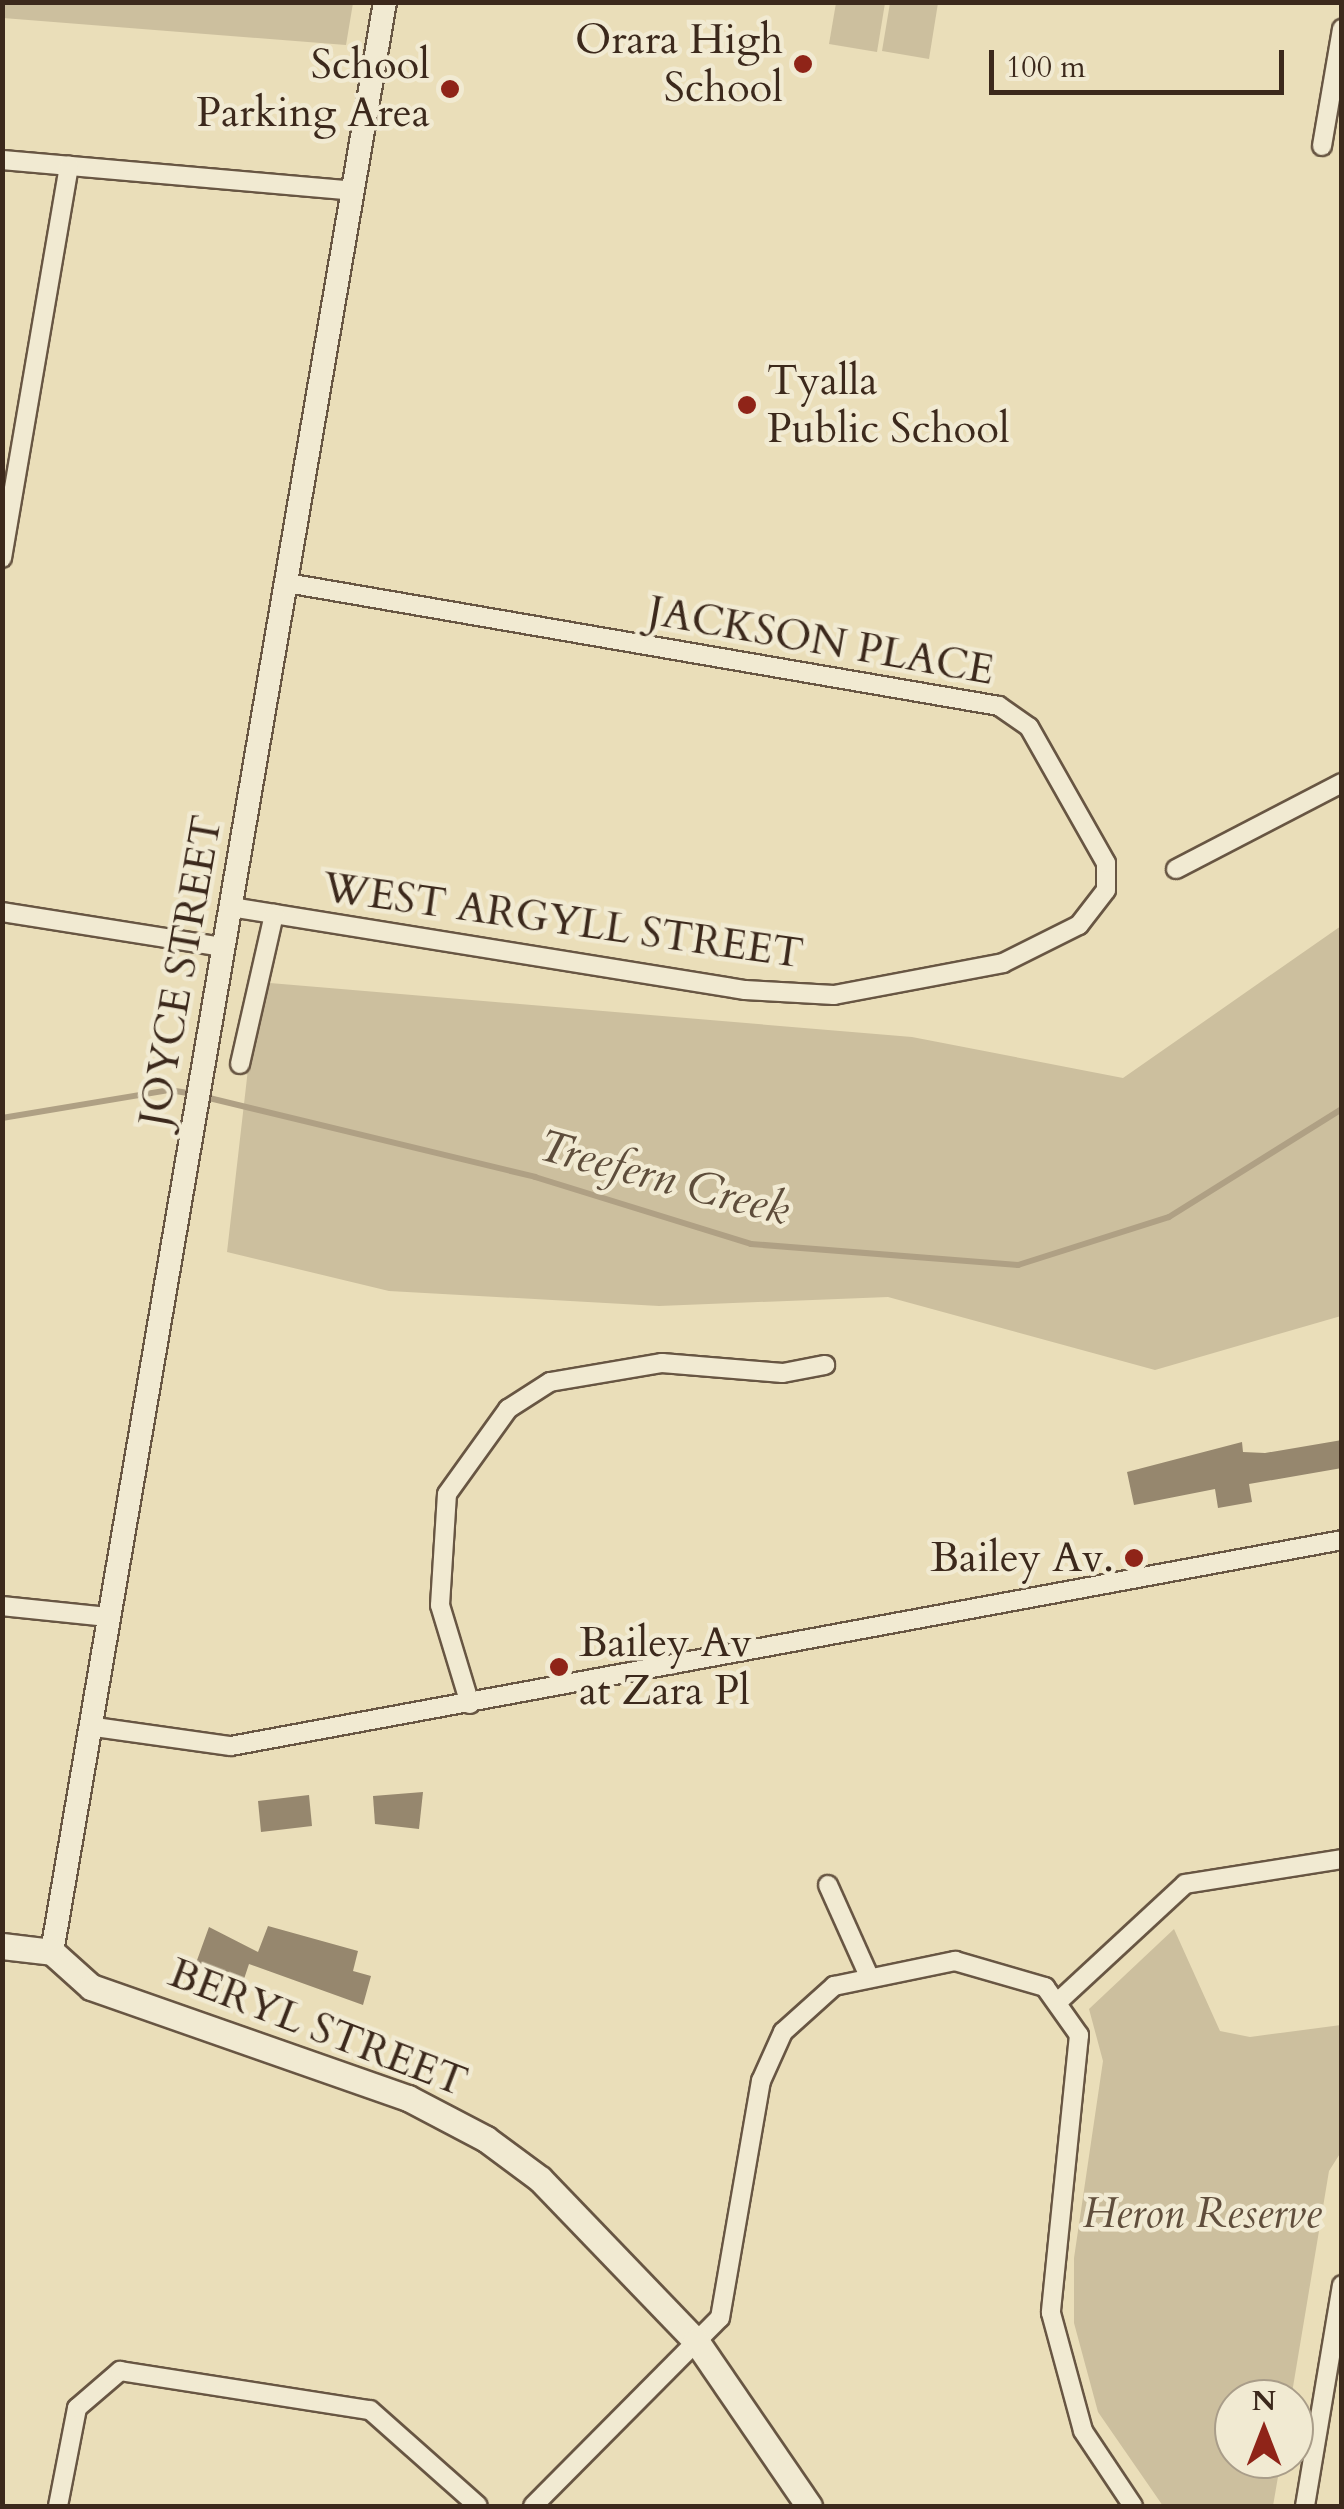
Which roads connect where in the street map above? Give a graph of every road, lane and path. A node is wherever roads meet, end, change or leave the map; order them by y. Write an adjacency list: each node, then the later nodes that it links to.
1 (385, 2): 6 (street, JOYCE STREET)
2 (1342, 29): 3 (street)
3 (1322, 146)
4 (2, 160): 5 (street)
5 (68, 166): 6 (street); 7 (street)
6 (353, 191): 8 (street, JOYCE STREET)
7 (2, 558)
8 (287, 583): 11 (street, JOYCE STREET); 15 (street, JACKSON PLACE)
9 (1342, 783): 10 (street)
10 (1176, 869)
11 (231, 907): 13 (street, WEST ARGYLL STREET); 14 (street, JOYCE STREET)
12 (2, 912): 14 (street)
13 (274, 914): 15 (street, WEST ARGYLL STREET); 16 (street)
14 (222, 948): 20 (street, JOYCE STREET)
15 (1003, 964)
16 (240, 1064)
17 (825, 1365): 21 (street)
18 (1342, 1540): 21 (street)
19 (2, 1606): 20 (street)
20 (108, 1617): 22 (street, JOYCE STREET)
21 (470, 1704): 22 (street)
22 (95, 1727): 26 (street, JOYCE STREET)
23 (1342, 1859): 28 (street)
24 (828, 1885): 27 (street)
25 (2, 1946): 26 (main road)
26 (52, 1952): 30 (main road, BERYL STREET)
27 (868, 1974): 28 (street); 30 (street)
28 (1061, 1999): 35 (street)
29 (1342, 2285): 36 (street)
30 (696, 2341): 33 (street); 34 (main road, BERYL STREET)
31 (58, 2506): 32 (street)
32 (478, 2506)
33 (532, 2506)
34 (809, 2506)
35 (1133, 2506)
36 (1306, 2506)

